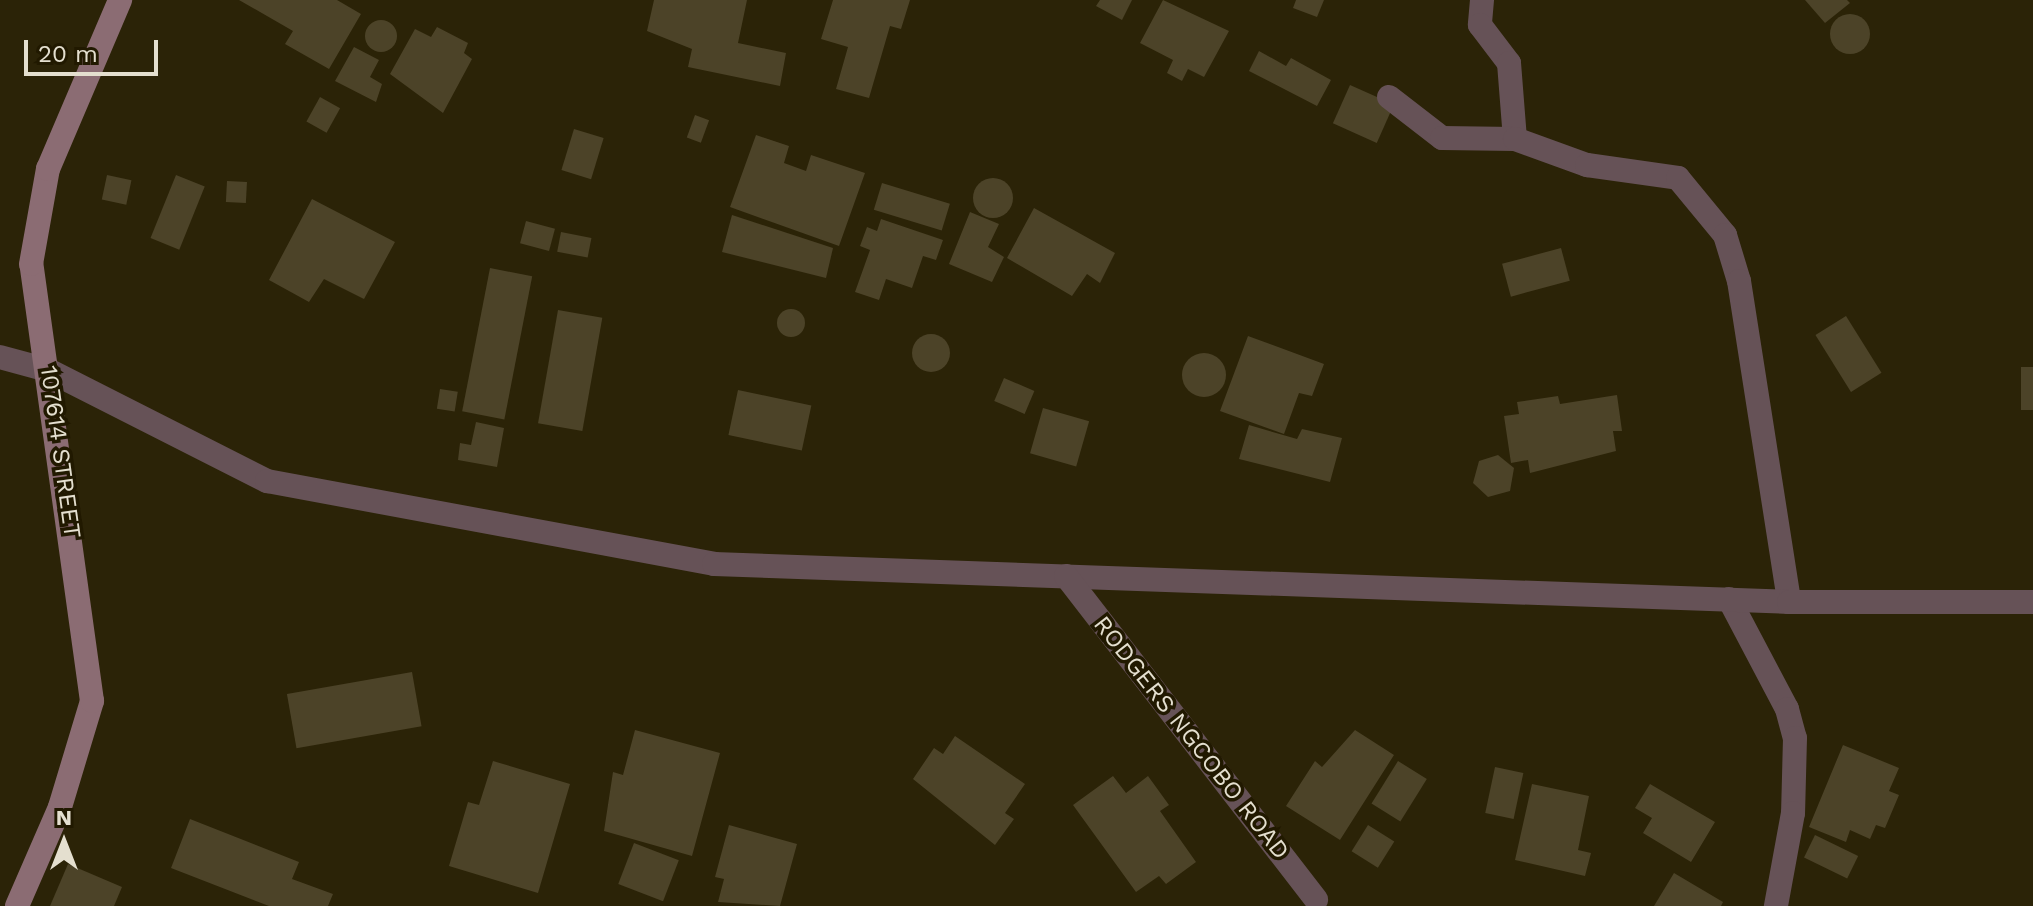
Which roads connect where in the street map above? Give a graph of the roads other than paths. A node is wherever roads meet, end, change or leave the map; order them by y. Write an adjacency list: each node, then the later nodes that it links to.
1 (120, 0): 6 (street, 107614 STREET)
2 (1482, 0): 4 (street)
3 (1389, 97): 4 (street)
4 (1515, 139): 9 (street)
5 (0, 357): 6 (street)
6 (48, 370): 7 (street); 12 (street, 107614 STREET)
7 (1066, 576): 8 (street); 11 (street, RODGERS NGCOBO ROAD)
8 (1729, 599): 9 (street); 13 (street)
9 (1789, 602): 10 (street)
10 (2033, 602)
11 (1316, 900)
12 (17, 906)
13 (1776, 906)

